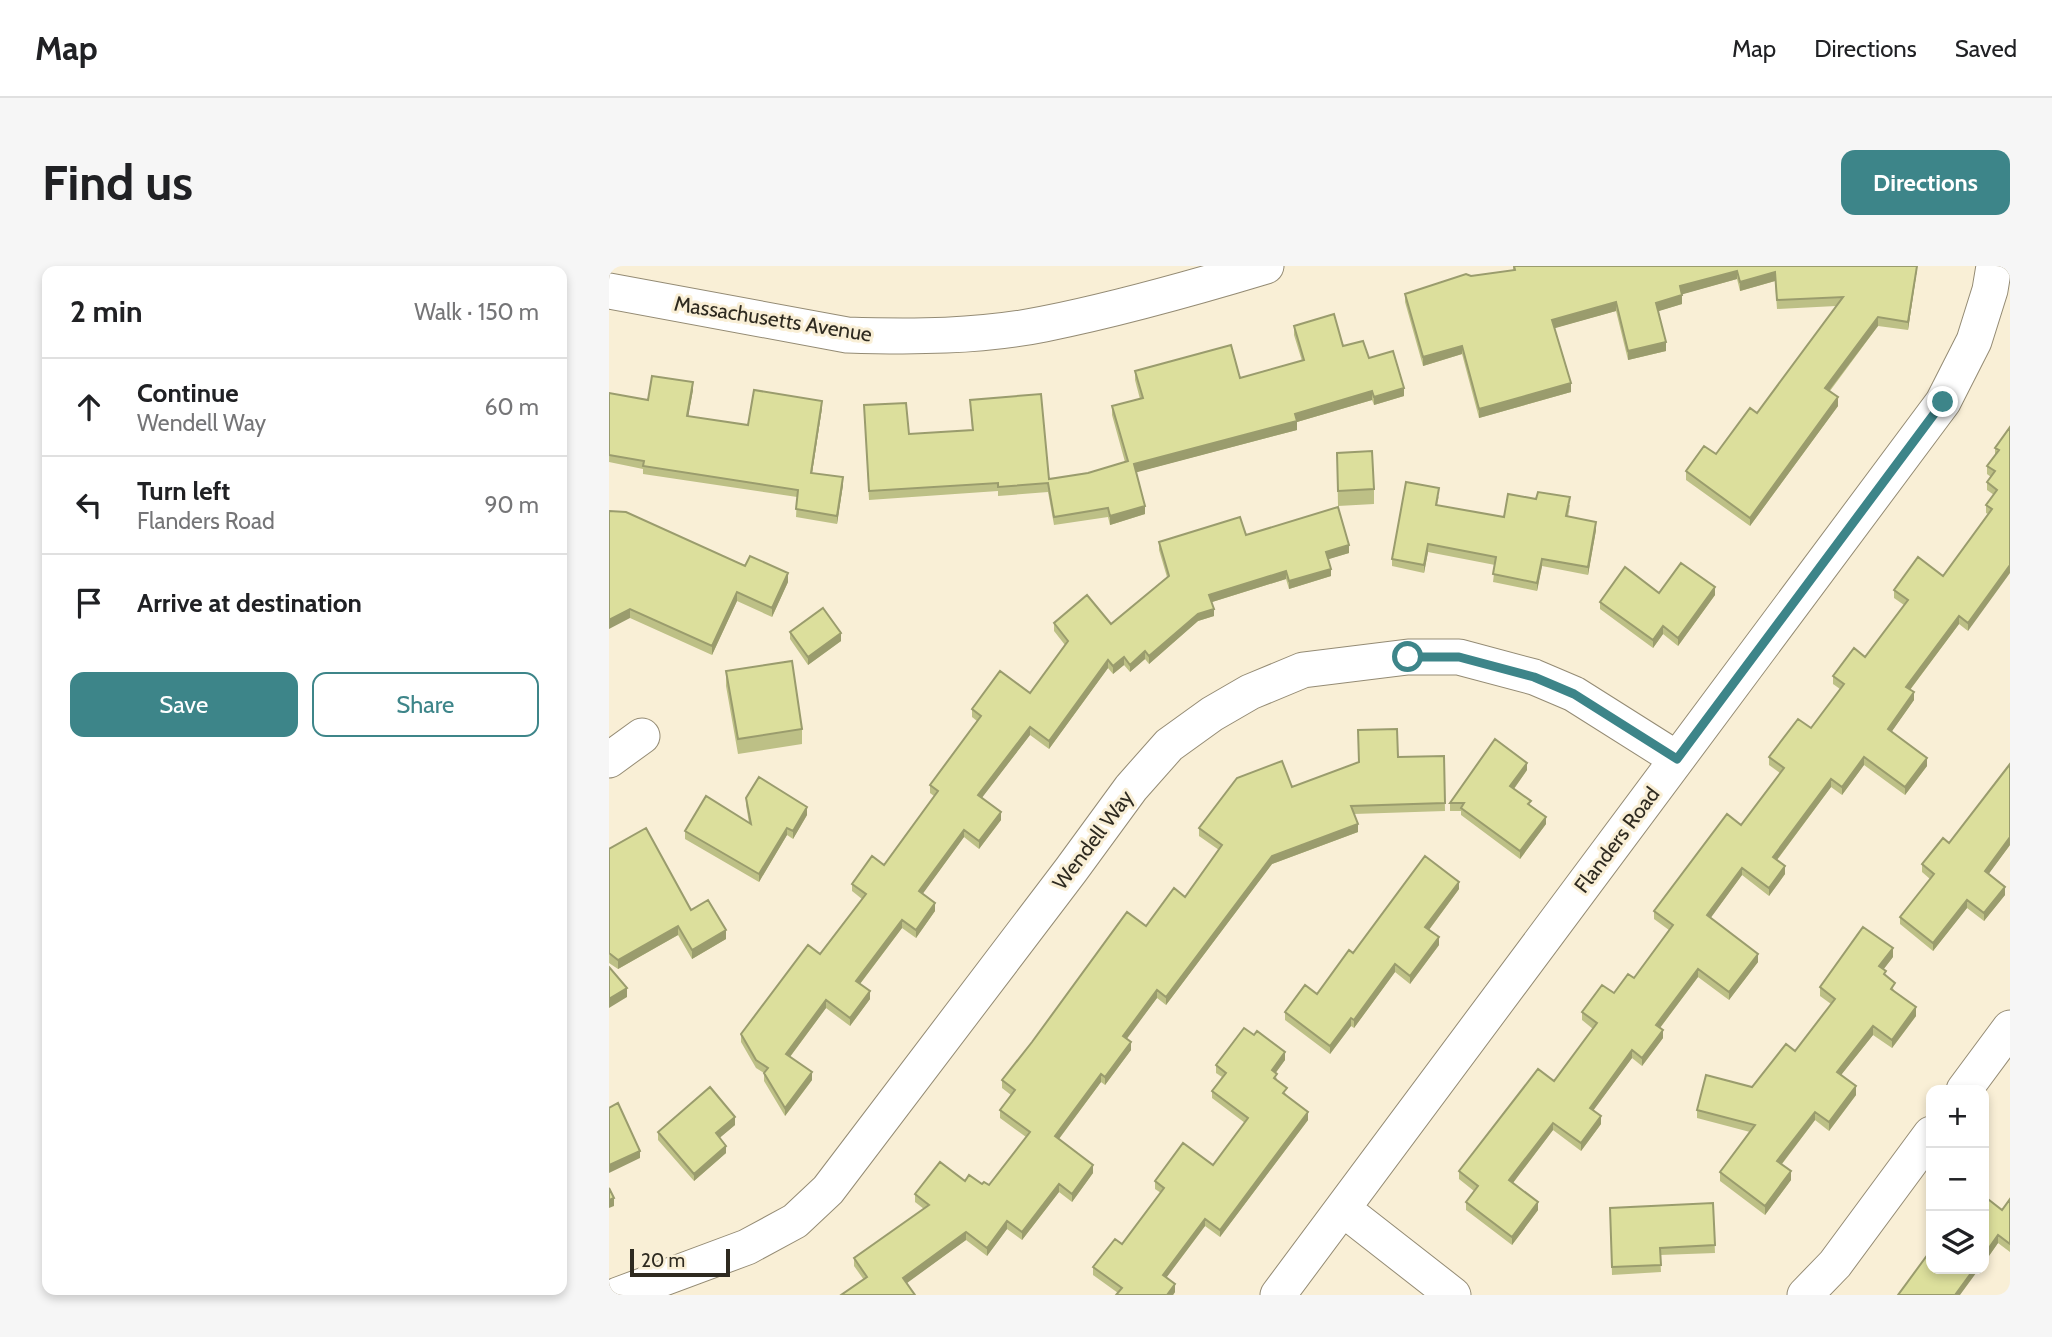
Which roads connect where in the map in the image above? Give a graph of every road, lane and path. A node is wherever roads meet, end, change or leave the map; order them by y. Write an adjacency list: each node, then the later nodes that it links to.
1 (1266, 266): 3 (street, Massachusetts Avenue)
2 (1994, 266): 5 (street, Flanders Road)
3 (609, 290)
4 (642, 736): 6 (street)
5 (1677, 759): 10 (street, Flanders Road); 11 (street, Wendell Way)
6 (609, 760)
7 (2010, 1028): 8 (street)
8 (1968, 1085)
9 (1926, 1141): 14 (street)
10 (1343, 1209): 12 (street, Flanders Road); 13 (street)
11 (618, 1295)
12 (1278, 1295)
13 (1453, 1295)
14 (1805, 1295)

